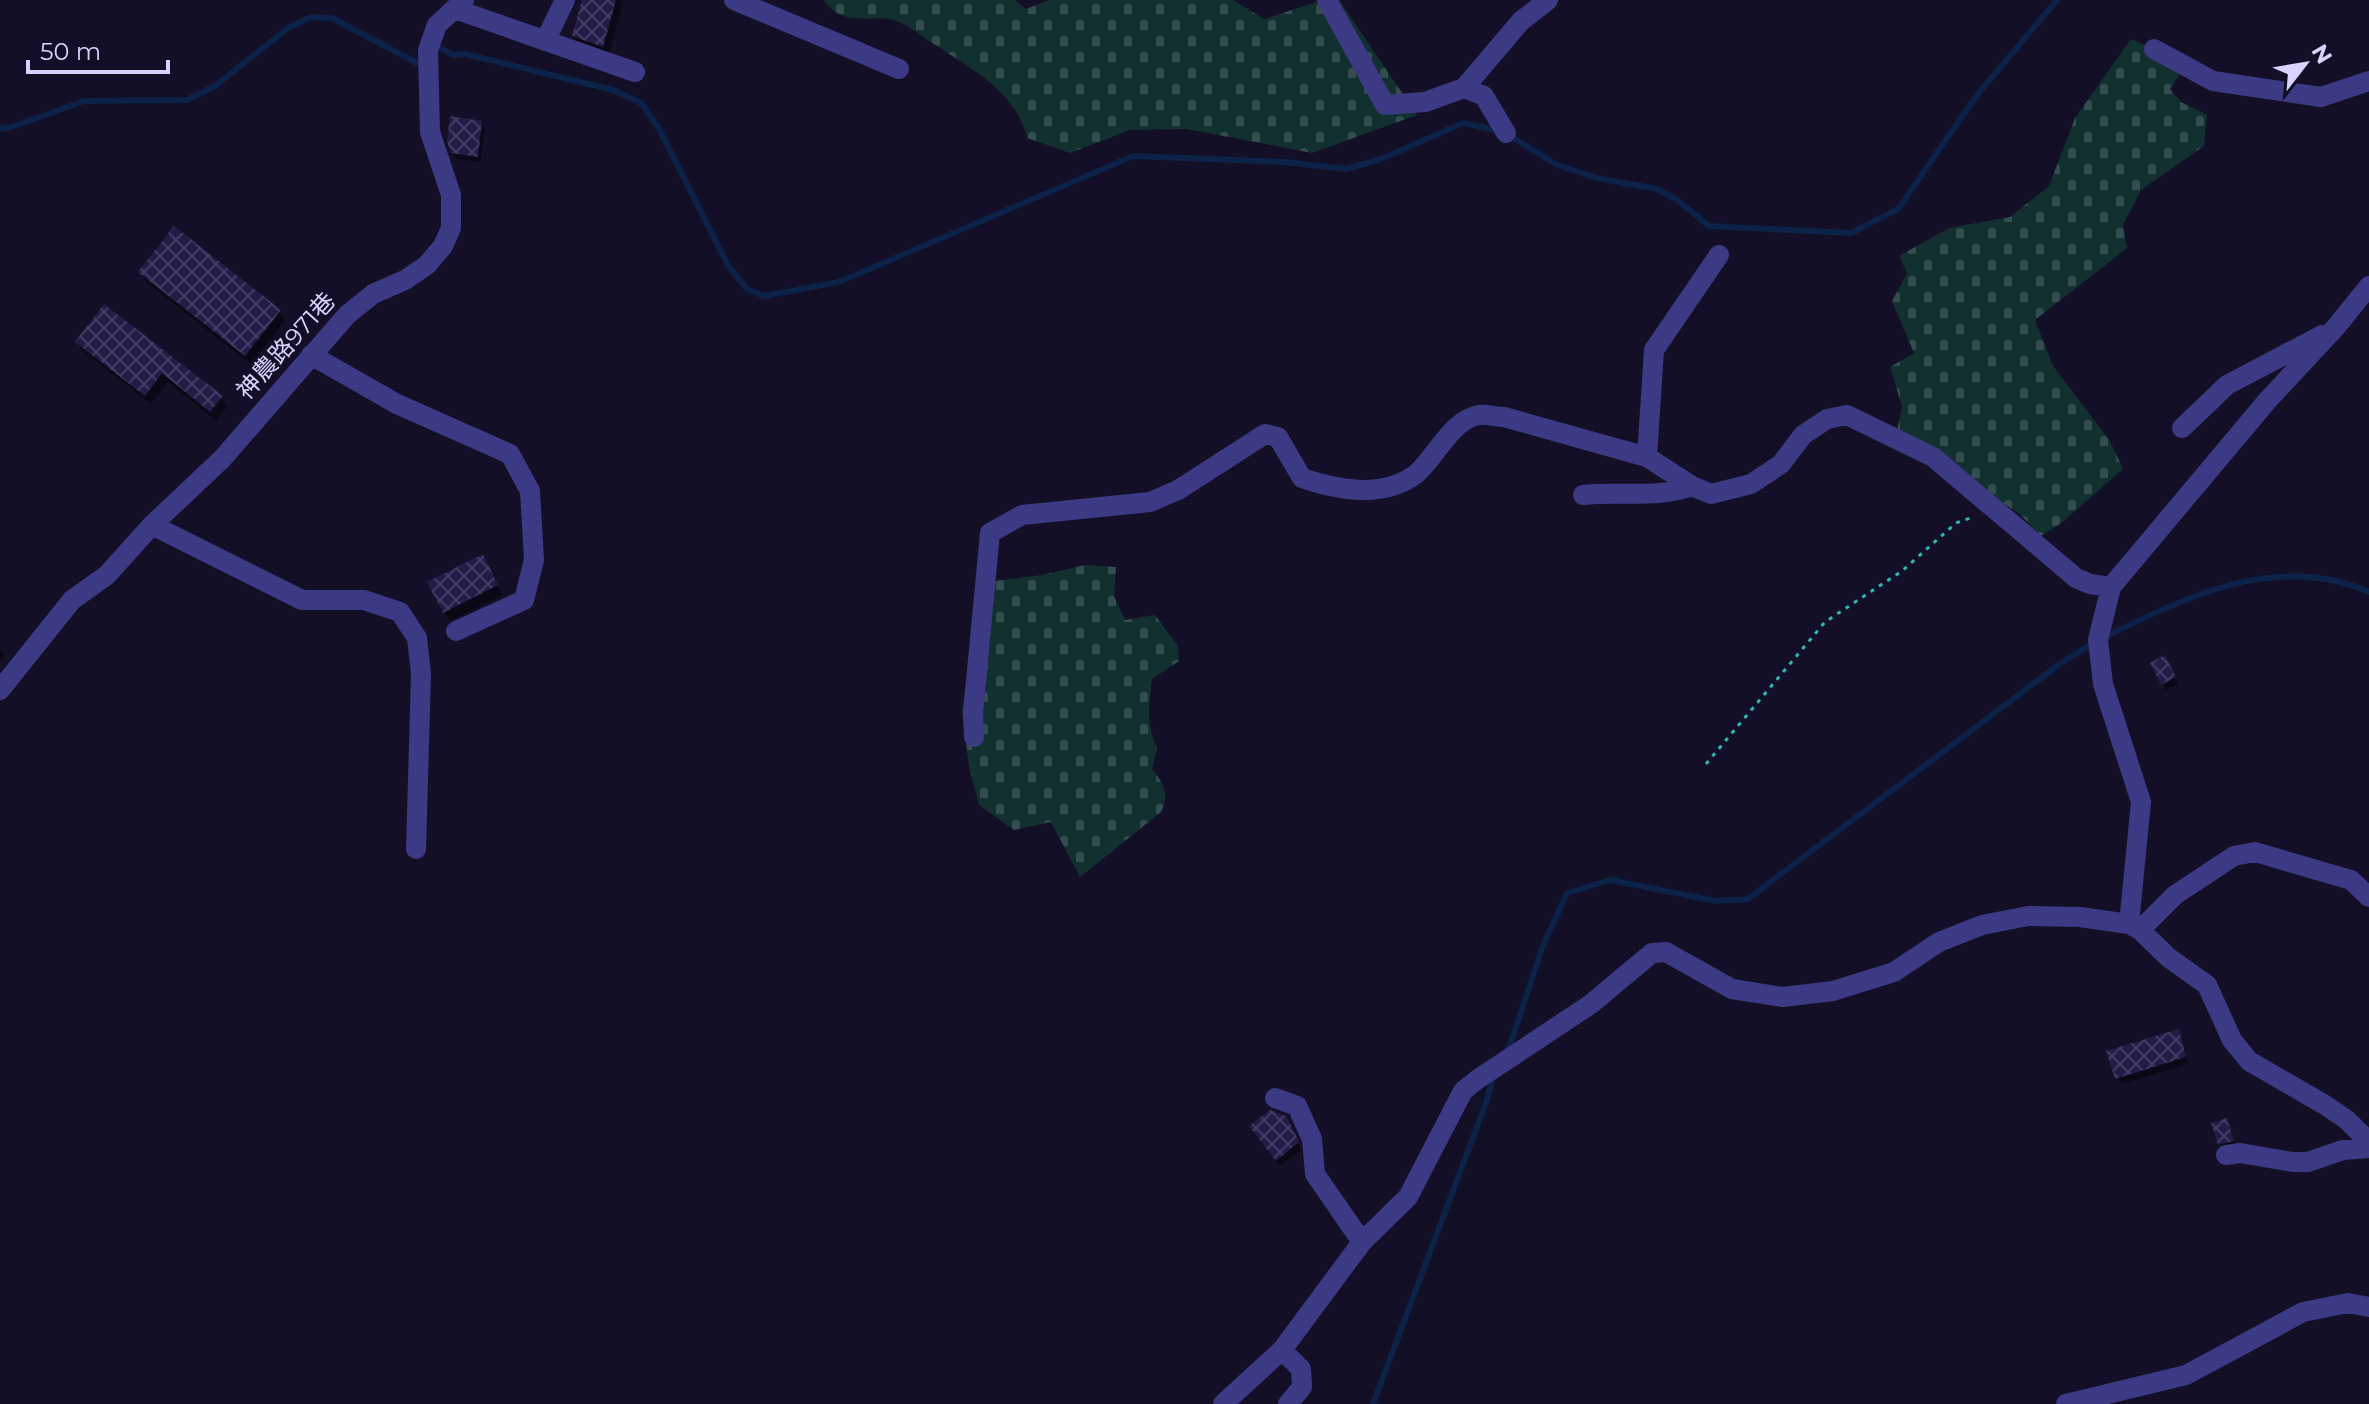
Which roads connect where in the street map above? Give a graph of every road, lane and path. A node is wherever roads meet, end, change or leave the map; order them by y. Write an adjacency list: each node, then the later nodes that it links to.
1 (565, 0): 6 (street)
2 (734, 0): 8 (street)
3 (1327, 0): 11 (street)
4 (1548, 0): 11 (street)
5 (459, 5): 6 (street); 16 (street, 神農路971巷)
6 (545, 41): 9 (street)
7 (2154, 49): 10 (street)
8 (899, 69)
9 (635, 72)
10 (2369, 81)
11 (1464, 88): 12 (street)
12 (1506, 133)
13 (1719, 255): 18 (street)
14 (2369, 286): 15 (street)
15 (2336, 327): 17 (street); 23 (street)
16 (311, 355): 22 (street, 神農路971巷); 24 (street)
17 (2182, 428)
18 (1647, 457): 19 (street); 26 (street)
19 (1692, 486): 20 (street); 23 (street)
20 (1583, 495)
21 (1984, 521): 27 (path)
22 (152, 525): 25 (street, 神農路971巷); 28 (street)
23 (2111, 587): 30 (street)
24 (456, 631)
25 (0, 690)
26 (974, 737)
27 (1706, 764)
28 (416, 849)
29 (2369, 897): 30 (street)
30 (2134, 927): 32 (street); 35 (street)
31 (1275, 1098): 35 (street)
32 (2369, 1142)
33 (2369, 1148): 34 (street)
34 (2226, 1155)
35 (1362, 1242): 37 (street)
36 (2369, 1307): 40 (street)
37 (1282, 1350): 38 (street); 39 (street)
38 (1223, 1404)
39 (1288, 1404)
40 (2066, 1404)

